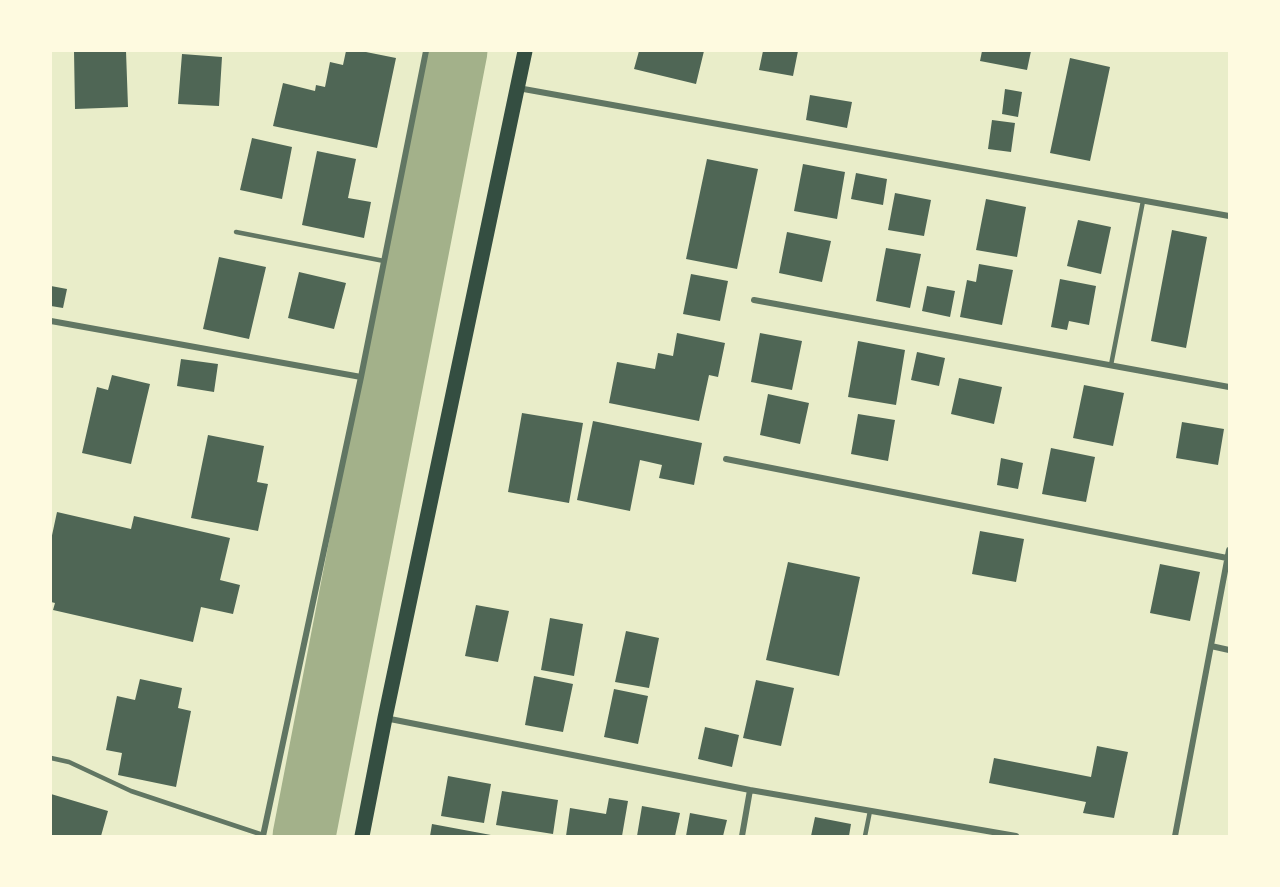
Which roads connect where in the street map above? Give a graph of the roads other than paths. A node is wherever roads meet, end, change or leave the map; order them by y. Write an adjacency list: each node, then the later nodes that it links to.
1 (426, 51): 7 (street)
2 (525, 51): 3 (main road)
3 (518, 88): 4 (street); 18 (main road)
4 (1143, 201): 5 (street); 10 (lane)
5 (1229, 216)
6 (236, 232): 7 (lane)
7 (384, 261): 11 (street)
8 (754, 300): 10 (street)
9 (51, 321): 11 (street)
10 (1111, 365): 12 (street)
11 (361, 377): 23 (street)
12 (1229, 387)
13 (726, 459): 15 (street)
14 (1229, 550): 15 (street)
15 (1227, 558): 16 (street)
16 (1211, 646): 17 (street); 28 (street)
17 (1229, 650)
18 (385, 718): 20 (street); 24 (main road)
19 (51, 758): 23 (lane)
20 (750, 790): 21 (street); 25 (street)
21 (870, 811): 22 (street); 26 (lane)
22 (973, 832): 27 (street)
23 (263, 835)
24 (362, 836)
25 (742, 836)
26 (866, 836)
27 (1016, 836)
28 (1175, 836)

